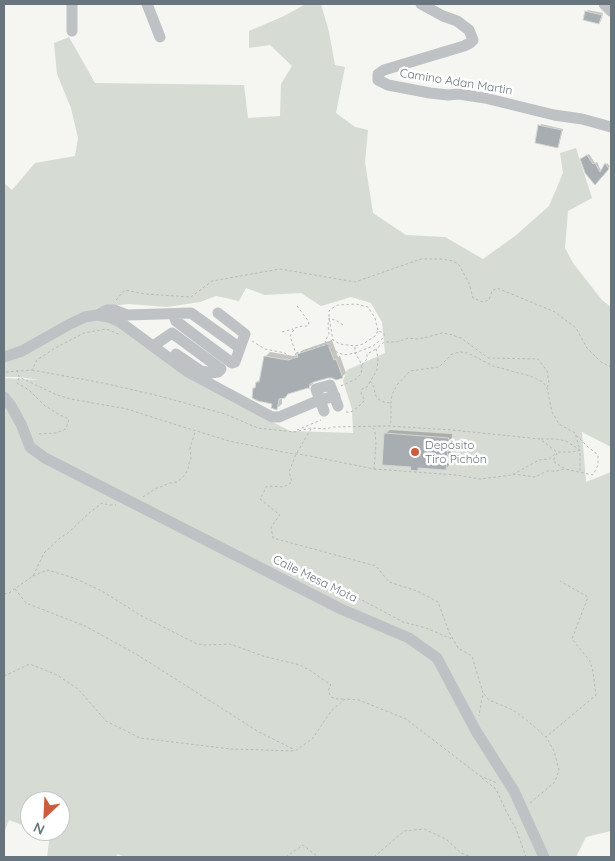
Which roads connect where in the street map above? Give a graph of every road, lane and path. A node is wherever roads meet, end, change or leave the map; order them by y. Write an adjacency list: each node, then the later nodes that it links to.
1 (72, 4): 6 (street)
2 (147, 4): 7 (street)
3 (421, 4): 8 (street, Camino Adan Martin)
4 (604, 4): 5 (street)
5 (611, 11)
6 (72, 31)
7 (160, 37)
8 (611, 126)
9 (297, 306): 15 (path)
10 (102, 313): 12 (street); 22 (street); 31 (street); 33 (path)
11 (218, 313): 18 (street)
12 (173, 314): 25 (street); 25 (street)
13 (329, 318): 14 (path); 16 (path); 23 (path); 24 (path)
14 (343, 325)
15 (295, 328): 17 (path); 29 (path)
16 (378, 331): 20 (path); 24 (path)
17 (282, 332)
18 (245, 334): 25 (street); 29 (path)
19 (121, 335): 35 (path)
20 (382, 339): 21 (path); 26 (path)
21 (384, 342): 27 (path); 39 (path)
22 (156, 344): 22 (street); 43 (street)
23 (328, 344): 28 (path); 29 (path)
24 (355, 346): 28 (path)
25 (240, 348)
26 (365, 349): 28 (path); 30 (path)
27 (376, 349): 30 (path); 38 (path)
28 (355, 353): 32 (path)
29 (296, 354)
30 (368, 354): 32 (path)
31 (4, 357)
32 (362, 366): 41 (path)
33 (611, 367)
34 (17, 370): 35 (path); 36 (path); 37 (path)
35 (32, 370): 48 (path)
36 (6, 372)
37 (19, 377): 47 (path); 50 (path)
38 (370, 381): 41 (path); 42 (path)
39 (547, 388): 42 (path); 49 (path)
40 (4, 397): 50 (street, Calle Mesa Mota)
41 (339, 401): 43 (street)
42 (390, 403): 44 (path)
43 (322, 410): 48 (path)
44 (389, 426): 46 (path); 51 (path)
45 (311, 428): 46 (path); 48 (path); 54 (path)
46 (373, 428): 55 (path)
47 (195, 431): 54 (path); 59 (path)
48 (294, 432)
49 (575, 433): 52 (path); 57 (path)
50 (26, 437): 59 (street, Calle Mesa Mota)
51 (540, 439): 52 (path); 53 (path)
52 (580, 450): 53 (path); 57 (path)
53 (557, 452): 56 (path); 58 (path)
54 (296, 454): 55 (path); 66 (path)
55 (374, 469): 58 (path)
56 (565, 469): 57 (path); 58 (path)
57 (580, 472)
58 (513, 474)
59 (134, 503): 64 (street, Calle Mesa Mota)
60 (117, 505): 61 (path)
61 (33, 576): 63 (path); 69 (path)
62 (560, 581): 71 (path)
63 (15, 589): 65 (path); 72 (path)
64 (302, 589): 66 (path); 70 (street, Calle Mesa Mota)
65 (4, 594)
66 (453, 639): 68 (path)
67 (4, 676): 72 (path)
68 (483, 693): 70 (path); 71 (path)
69 (345, 699): 72 (path); 73 (path)
70 (476, 731): 75 (street, Calle Mesa Mota)
71 (546, 737): 75 (path)
72 (295, 751)
73 (480, 776): 74 (path); 80 (path)
74 (497, 784)
75 (522, 809): 81 (street, Calle Mesa Mota)
76 (286, 857): 77 (path)
77 (318, 857)
78 (374, 857): 79 (path)
79 (472, 857)
80 (526, 857)
81 (544, 857)

